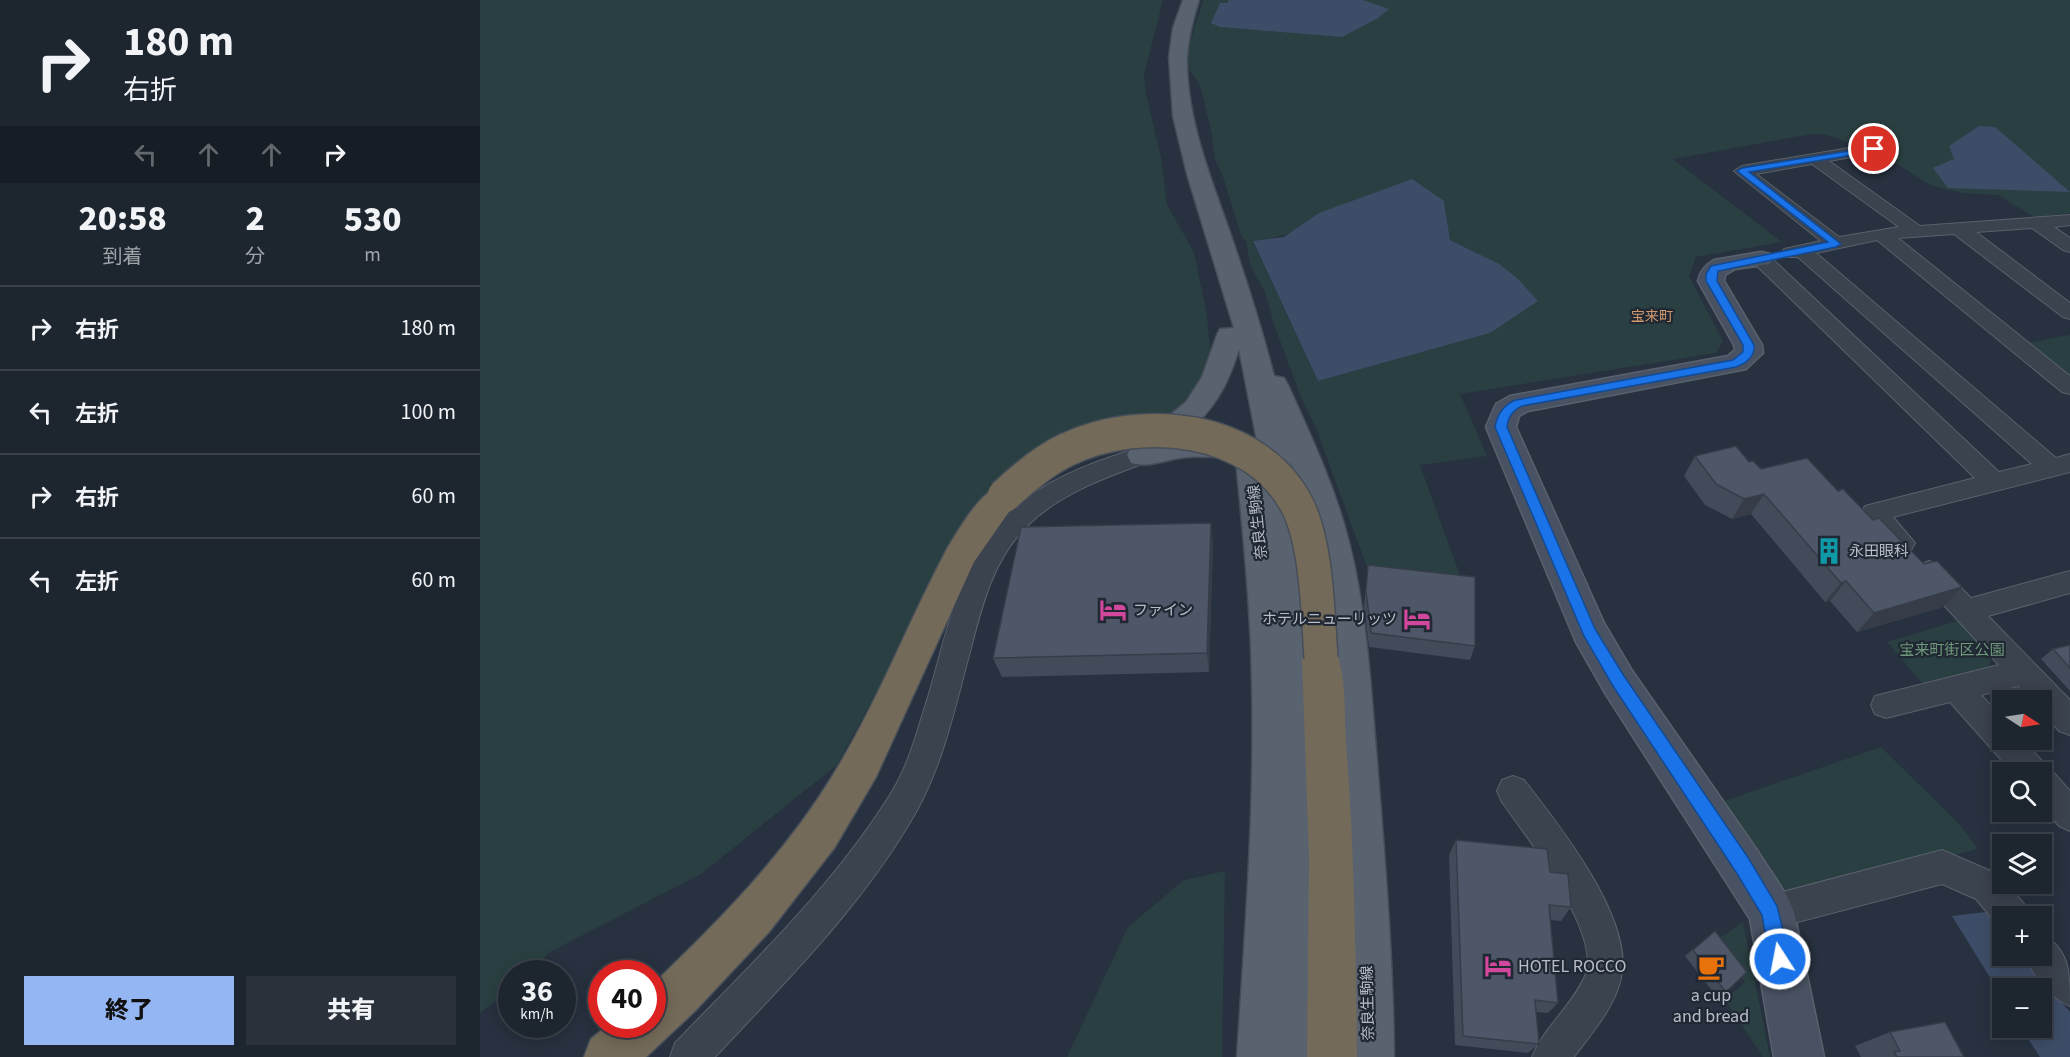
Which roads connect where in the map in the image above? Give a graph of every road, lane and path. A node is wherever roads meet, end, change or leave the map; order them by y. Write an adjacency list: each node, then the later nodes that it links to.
1 (1178, 0): 15 (main road, 奈良生駒線)
2 (1191, 0): 15 (main road, 奈良生駒線)
3 (1874, 149): 4 (street)
4 (1815, 159): 8 (street); 10 (street)
5 (2070, 220): 6 (street)
6 (2036, 223): 7 (street); 11 (street)
7 (1958, 228): 8 (street); 14 (street)
8 (1916, 231): 9 (street)
9 (1881, 234): 10 (street); 16 (street)
10 (1836, 244): 12 (street)
11 (2070, 246)
12 (1802, 251): 13 (street); 18 (street)
13 (1761, 259): 19 (street); 32 (street)
14 (2070, 313)
15 (1238, 328): 17 (main road); 20 (main road, 奈良生駒線); 40 (main road, 奈良生駒線); 42 (main road, 奈良生駒線)
16 (2070, 387)
17 (1142, 455): 20 (main road); 38 (street)
18 (2061, 465): 19 (street)
19 (1994, 482): 22 (street)
20 (1254, 488): 39 (main road, 奈良生駒線)
21 (2070, 582): 22 (street)
22 (1965, 611): 23 (street)
23 (2023, 672): 24 (street); 26 (street)
24 (1958, 689): 25 (street); 27 (street)
25 (1886, 705)
26 (2070, 722)
27 (2023, 762)
28 (1513, 791): 43 (street)
29 (2052, 794): 30 (street)
30 (2070, 815)
31 (2004, 906): 32 (street)
32 (1771, 912): 44 (street)
33 (2052, 966): 34 (street)
34 (2070, 988)
35 (666, 1006): 41 (highway, bridge)
36 (630, 1038): 37 (highway)
37 (609, 1057)
38 (689, 1057)
39 (1262, 1057)
40 (1296, 1057)
41 (1332, 1057)
42 (1369, 1057)
43 (1551, 1057)
44 (1799, 1057)

